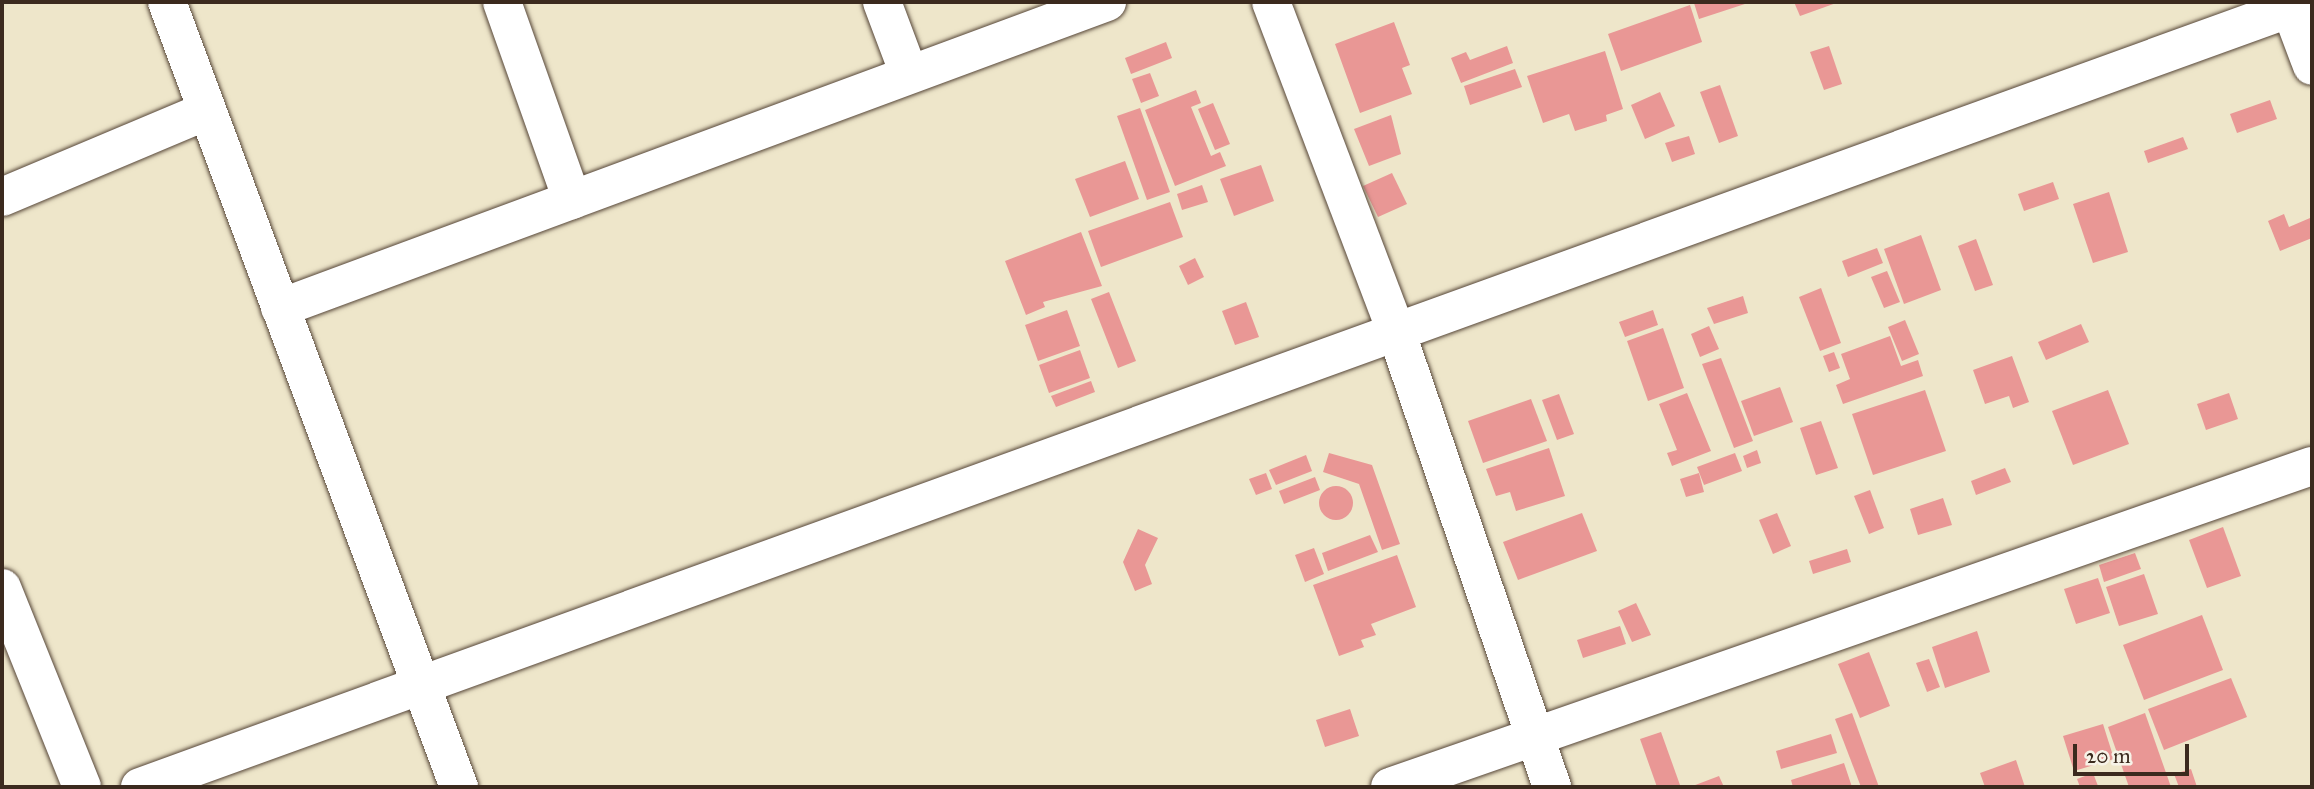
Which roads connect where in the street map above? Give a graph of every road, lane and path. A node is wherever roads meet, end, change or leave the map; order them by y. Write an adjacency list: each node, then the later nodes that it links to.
1 (167, 2): 9 (street)
2 (502, 2): 11 (street)
3 (881, 2): 8 (street)
4 (1107, 2): 8 (street)
5 (1271, 2): 13 (street)
6 (2295, 4): 7 (street); 13 (street)
7 (2312, 66)
8 (909, 74): 11 (street)
9 (206, 111): 10 (street); 12 (street)
10 (2, 197)
11 (572, 200): 12 (street)
12 (280, 308): 16 (street)
13 (1397, 334): 16 (street); 17 (street)
14 (2312, 467): 17 (street)
15 (2, 588): 18 (street)
16 (421, 683): 19 (street); 20 (street)
17 (1535, 734): 21 (street); 22 (street)
18 (82, 787)
19 (140, 787)
20 (459, 787)
21 (1390, 787)
22 (1552, 787)

